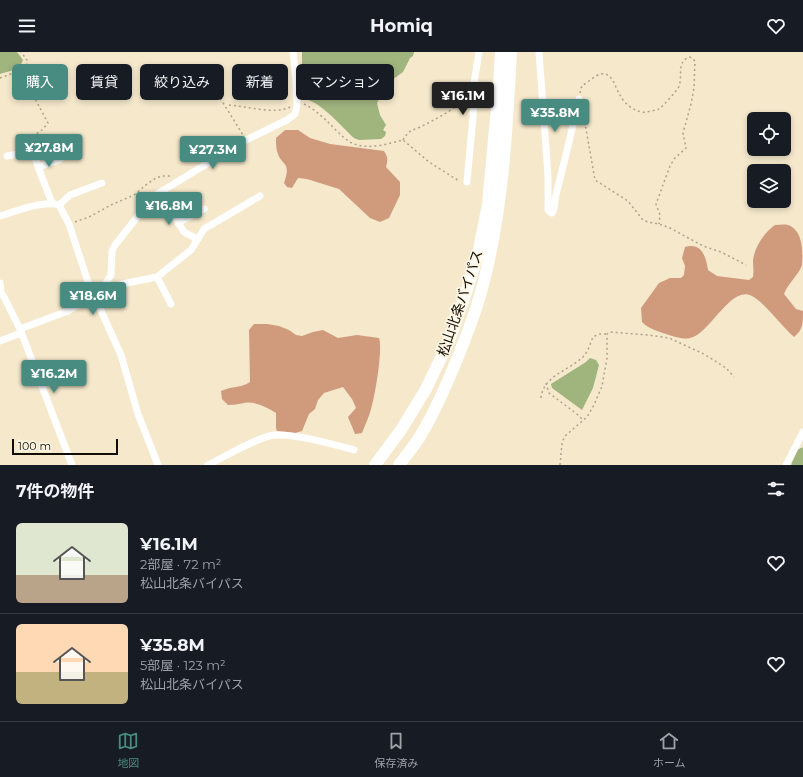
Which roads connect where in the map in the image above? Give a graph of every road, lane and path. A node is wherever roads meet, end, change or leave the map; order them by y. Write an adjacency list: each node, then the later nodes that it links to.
1 (21, 52): 7 (path)
2 (293, 52): 14 (street)
3 (479, 52): 10 (street)
4 (501, 52): 54 (highway, 松山北条バイパス)
5 (511, 52): 55 (highway, 松山北条バイパス)
6 (539, 52): 11 (street)
7 (27, 64)
8 (12, 74): 9 (path)
9 (0, 78)
10 (473, 94): 18 (path); 24 (street)
11 (579, 99): 33 (path); 33 (path)
12 (37, 100): 16 (path)
13 (221, 100): 17 (path)
14 (297, 102): 15 (path); 17 (street); 18 (path)
15 (229, 105)
16 (30, 138): 19 (street)
17 (246, 140): 23 (street)
18 (403, 140): 24 (path)
19 (34, 151): 21 (street); 22 (street)
20 (58, 151): 22 (street)
21 (7, 156)
22 (38, 167): 28 (street)
23 (182, 178): 26 (street); 32 (path)
24 (467, 182)
25 (102, 183): 28 (street)
26 (160, 193): 31 (street); 39 (street)
27 (260, 196): 34 (street)
28 (56, 204): 30 (street); 32 (street)
29 (204, 209): 31 (street)
30 (0, 216)
31 (178, 223): 34 (street)
32 (69, 224): 40 (street)
33 (658, 224): 35 (path)
34 (198, 239): 36 (street)
35 (746, 264)
36 (158, 276): 39 (street); 41 (street)
37 (0, 282): 38 (street)
38 (0, 292): 42 (street)
39 (101, 292): 40 (street)
40 (93, 295): 42 (street); 52 (street)
41 (171, 304)
42 (21, 331): 44 (street); 51 (street)
43 (607, 334): 45 (path); 46 (path); 48 (path)
44 (0, 341)
45 (734, 377)
46 (546, 383): 47 (path); 48 (path)
47 (541, 398)
48 (583, 421): 56 (path)
49 (803, 432): 57 (street)
50 (354, 450): 53 (street)
51 (72, 465)
52 (158, 465)
53 (208, 465)
54 (375, 465)
55 (399, 465)
56 (560, 465)
57 (786, 465)

